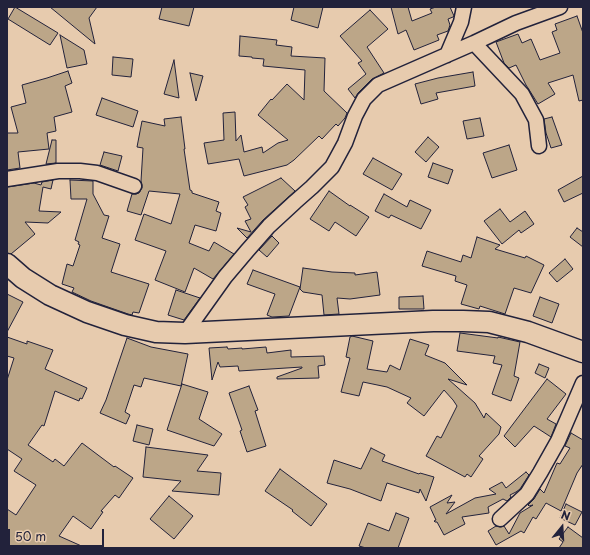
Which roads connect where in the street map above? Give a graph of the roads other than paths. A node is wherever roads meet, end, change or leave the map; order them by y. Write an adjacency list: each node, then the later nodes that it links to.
1 (464, 7): 4 (street)
2 (560, 7): 3 (street)
3 (474, 43): 4 (street); 5 (street)
4 (447, 54): 9 (street)
5 (539, 146)
6 (7, 179): 7 (street)
7 (134, 186)
8 (7, 264): 9 (street)
9 (185, 334): 10 (street)
10 (583, 352)
11 (583, 383): 12 (street)
12 (500, 518)

